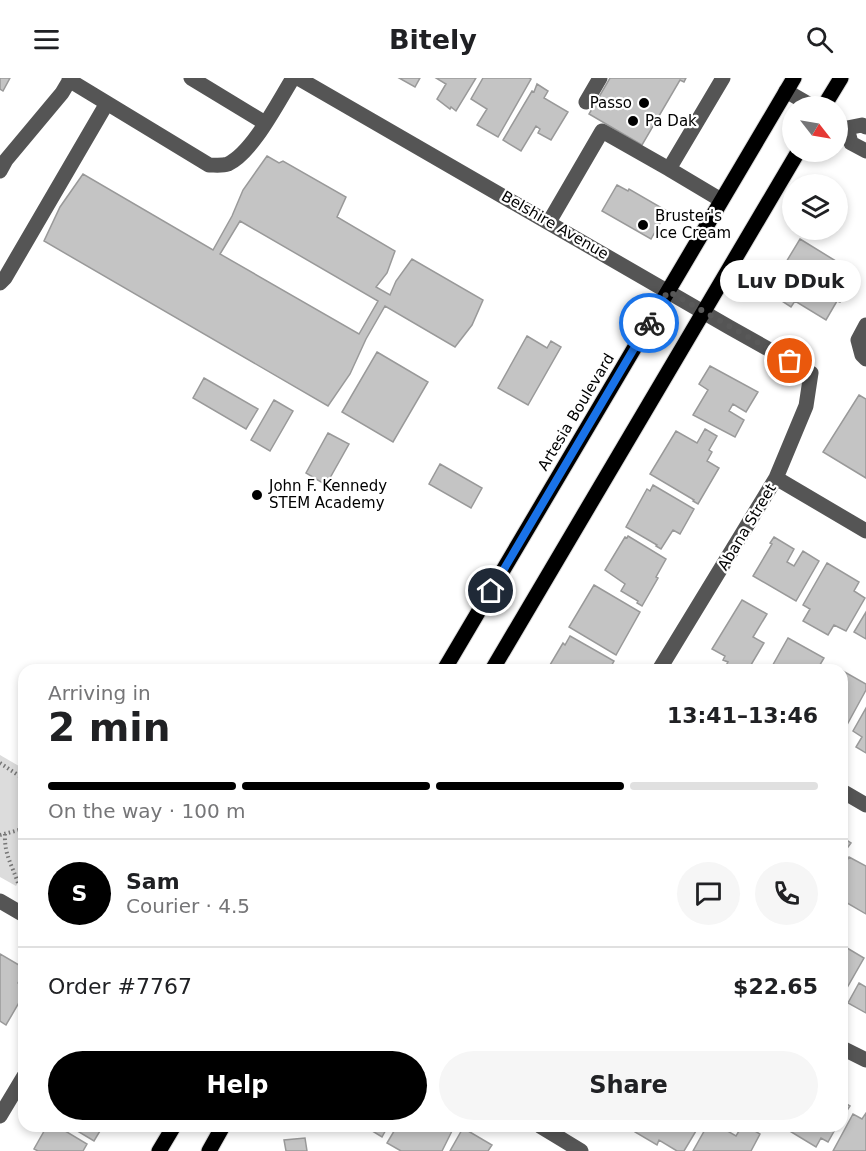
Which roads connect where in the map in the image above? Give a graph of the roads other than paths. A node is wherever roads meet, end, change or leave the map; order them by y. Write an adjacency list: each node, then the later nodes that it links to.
1 (190, 78): 13 (street)
2 (293, 78): 13 (street)
3 (298, 78): 22 (street, Belshire Avenue)
4 (600, 78): 11 (street)
5 (723, 78): 20 (street)
6 (841, 78): 10 (main road)
7 (70, 79): 12 (street); 18 (street)
8 (790, 85): 9 (street); 21 (main road, Artesia Boulevard)
9 (802, 96)
10 (830, 96)
11 (586, 102)
12 (107, 103): 13 (street); 23 (street)
13 (265, 123)
14 (848, 125): 15 (street)
15 (866, 127)
16 (848, 137): 17 (street)
17 (866, 151)
18 (2, 162)
19 (792, 162): 25 (main road)
20 (669, 169): 21 (street); 22 (street)
21 (721, 200): 24 (main road, Artesia Boulevard)
22 (549, 222): 24 (street, Belshire Avenue)
23 (0, 283)
24 (668, 291): 25 (street, Belshire Avenue); 31 (main road, Artesia Boulevard)
25 (704, 311): 28 (street, Belshire Avenue); 32 (main road)
26 (866, 325): 27 (street)
27 (866, 359)
28 (811, 373): 29 (street, Abana Street)
29 (776, 478): 30 (street); 33 (street, Abana Street)
30 (866, 531)
31 (448, 664)
32 (496, 664)
33 (663, 664)
34 (848, 794): 35 (street)
35 (866, 805)
36 (0, 901): 37 (street)
37 (18, 912)
38 (848, 1051): 39 (street)
39 (866, 1060)
40 (18, 1086): 41 (street)
41 (0, 1116)
42 (170, 1132): 45 (main road)
43 (220, 1132): 46 (main road)
44 (550, 1132): 47 (street)
45 (159, 1151)
46 (209, 1151)
47 (581, 1151)

